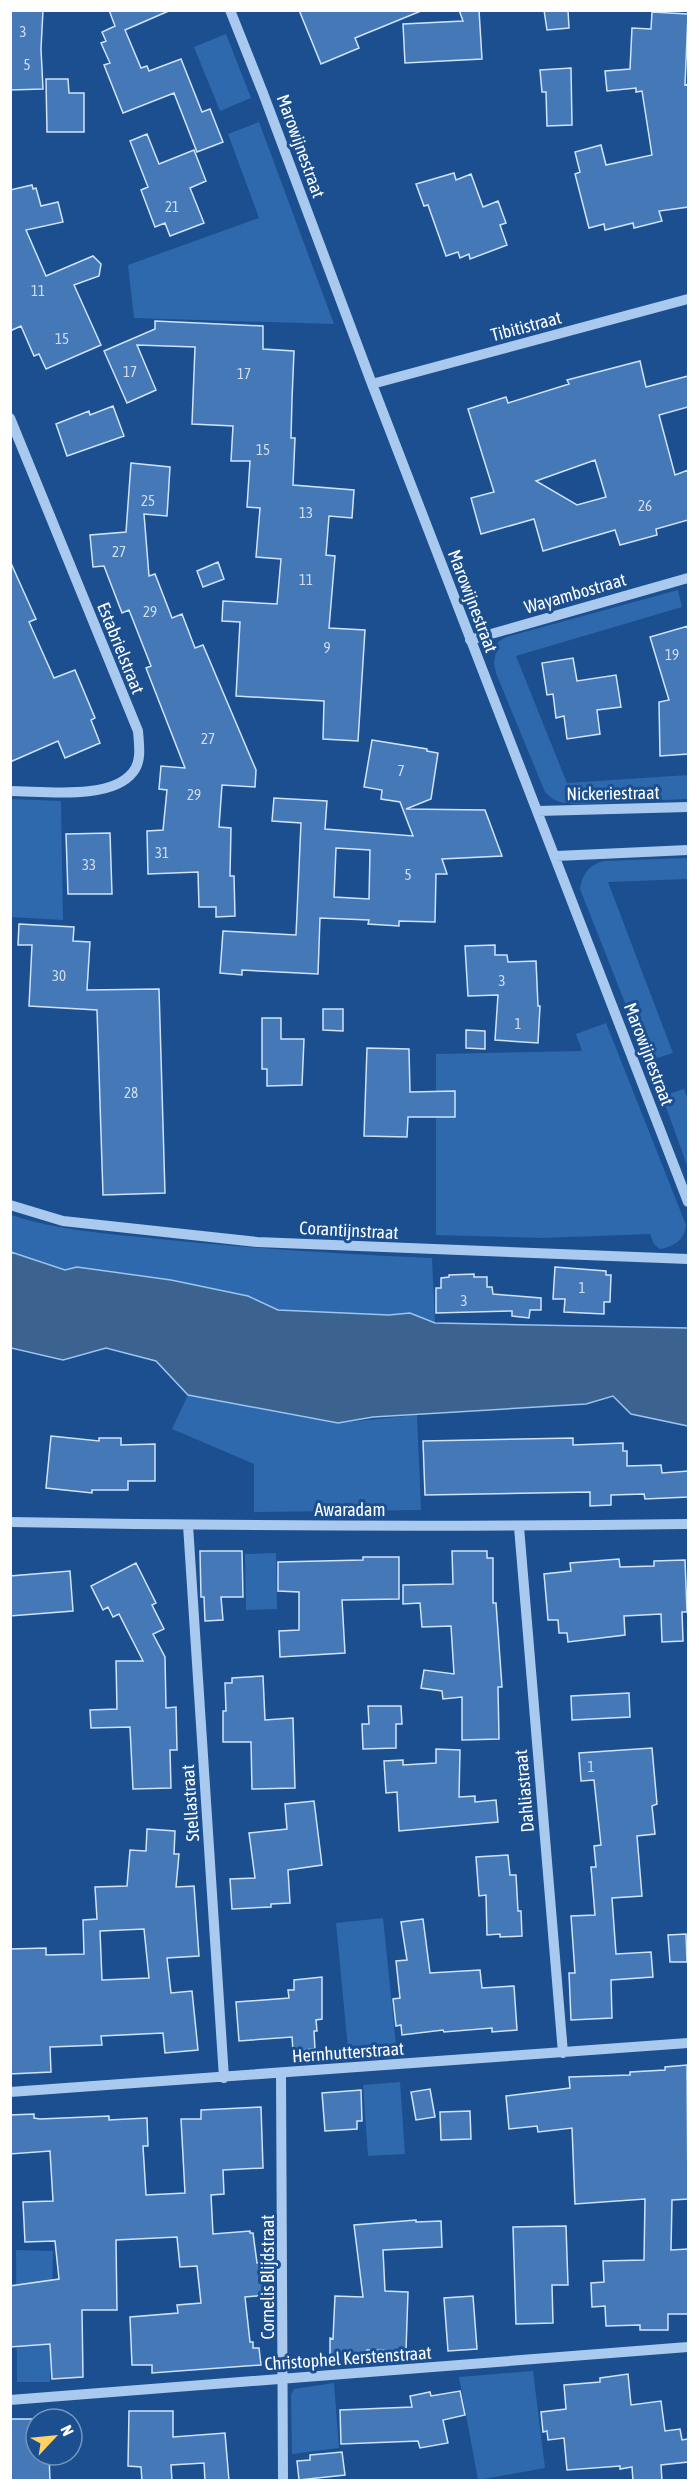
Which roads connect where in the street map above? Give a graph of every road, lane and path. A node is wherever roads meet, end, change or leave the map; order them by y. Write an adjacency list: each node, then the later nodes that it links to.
1 (230, 10): 3 (street, Marowijnestraat)
2 (688, 299): 3 (street, Tibitistraat)
3 (372, 384): 6 (street, Marowijnestraat)
4 (10, 418): 7 (street, Estabrielstraat)
5 (688, 578): 6 (street, Wayambostraat)
6 (470, 640): 9 (street, Marowijnestraat)
7 (10, 791)
8 (688, 807): 9 (street, Nickeriestraat)
9 (538, 811): 11 (street, Marowijnestraat)
10 (688, 850): 11 (street)
11 (556, 856): 12 (street, Marowijnestraat)
12 (688, 1202)
13 (10, 1205): 14 (street, Corantijnstraat)
14 (688, 1259)
15 (10, 1522): 17 (street, Awaradam)
16 (688, 1524): 18 (street, Awaradam)
17 (188, 1525): 18 (street, Awaradam); 22 (street, Stellastraat)
18 (519, 1527): 20 (street, Dahliastraat)
19 (688, 2043): 20 (street, Hernhutterstraat)
20 (563, 2053): 21 (street, Hernhutterstraat)
21 (281, 2073): 22 (street, Hernhutterstraat); 25 (street, Cornelis Blijdstraat)
22 (224, 2078): 23 (street, Hernhutterstraat)
23 (10, 2092)
24 (688, 2347): 25 (street, Christophel Kerstenstraat)
25 (284, 2379): 26 (street, Christophel Kerstenstraat); 27 (street, Cornelis Blijdstraat)
26 (10, 2400)
27 (283, 2481)

